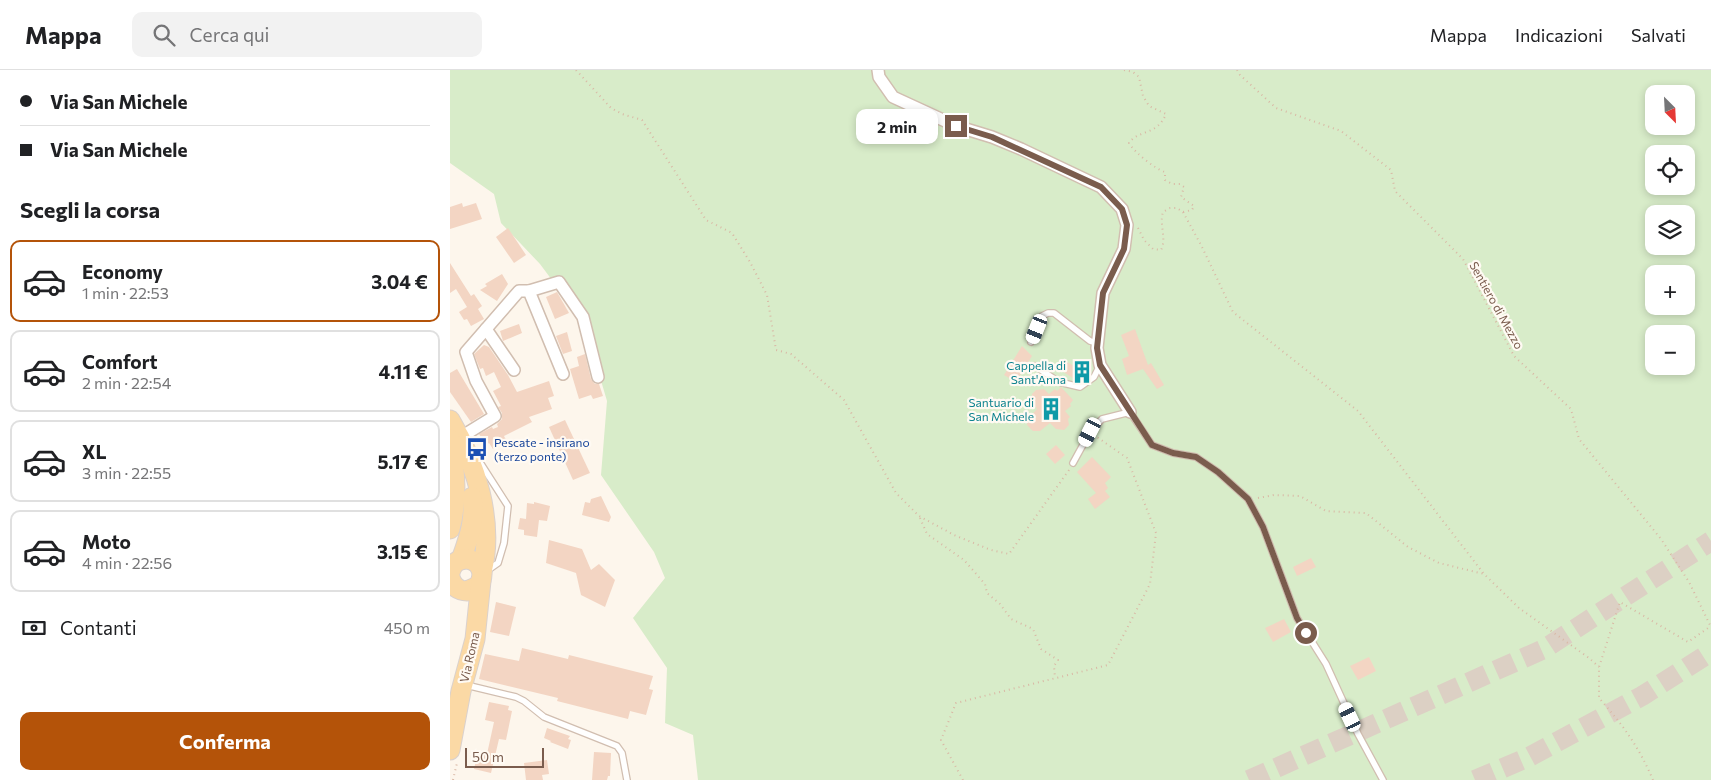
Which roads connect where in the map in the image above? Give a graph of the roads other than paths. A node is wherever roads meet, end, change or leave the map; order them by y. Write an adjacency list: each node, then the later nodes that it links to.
1 (878, 70): 5 (street)
2 (529, 291): 3 (street); 9 (street); 10 (street)
3 (486, 329): 8 (street); 13 (street)
4 (1031, 342): 5 (lane)
5 (1098, 343): 6 (street)
6 (1100, 365): 7 (lane); 11 (street)
7 (1034, 366)
8 (514, 370)
9 (563, 374)
10 (598, 378)
11 (1130, 412): 14 (lane); 22 (lane)
12 (450, 420): 13 (main road)
13 (454, 434): 15 (main road); 16 (main road); 17 (main road, Via Roma)
14 (1074, 463)
15 (450, 529)
16 (454, 576): 17 (main road); 17 (main road); 18 (main road)
17 (482, 576): 18 (main road, Via Roma)
18 (477, 623): 19 (main road, Via Roma)
19 (463, 684): 20 (main road, Via Roma); 21 (lane)
20 (450, 750)
21 (627, 780)
22 (1383, 780)

